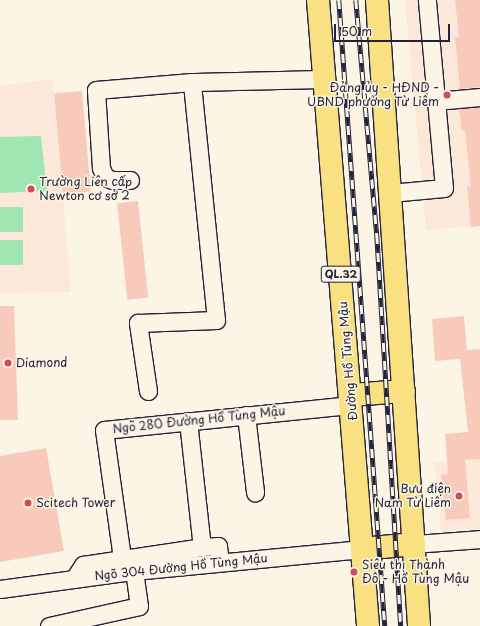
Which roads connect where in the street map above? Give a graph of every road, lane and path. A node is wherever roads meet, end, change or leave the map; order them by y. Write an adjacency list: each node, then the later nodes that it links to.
1 (318, 0): 4 (highway, Đường Hồ Tùng Mậu / QL.32)
2 (377, 0): 9 (highway)
3 (427, 0): 7 (street)
4 (324, 79): 5 (street); 12 (highway, Đường Hồ Tùng Mậu / QL.32)
5 (192, 82): 8 (street); 10 (street)
6 (480, 97): 7 (street)
7 (436, 101): 9 (street)
8 (130, 180)
9 (390, 193): 11 (highway)
10 (148, 391)
11 (404, 391): 12 (highway); 17 (highway)
12 (352, 400): 13 (street, Ngõ 280 Đường Hồ Tùng Mậu); 19 (highway, Đường Hồ Tùng Mậu / QL.32)
13 (246, 415): 14 (street, Ngõ 280 Đường Hồ Tùng Mậu); 15 (street)
14 (188, 421): 18 (street); 20 (street, Ngõ 280 Đường Hồ Tùng Mậu)
15 (256, 492)
16 (480, 540): 17 (street)
17 (414, 544): 19 (highway); 27 (highway)
18 (210, 546): 20 (street); 21 (street)
19 (362, 549): 21 (street, Ngõ 304 Đường Hồ Tùng Mậu); 26 (highway, Đường Hồ Tùng Mậu / QL.32)
20 (122, 558): 23 (street)
21 (220, 562): 22 (street, Ngõ 304 Đường Hồ Tùng Mậu)
22 (134, 571): 23 (street, Ngõ 304 Đường Hồ Tùng Mậu); 25 (street)
23 (74, 579): 24 (street, Ngõ 304 Đường Hồ Tùng Mậu)
24 (0, 589)
25 (49, 626)
26 (368, 626)
27 (419, 626)

